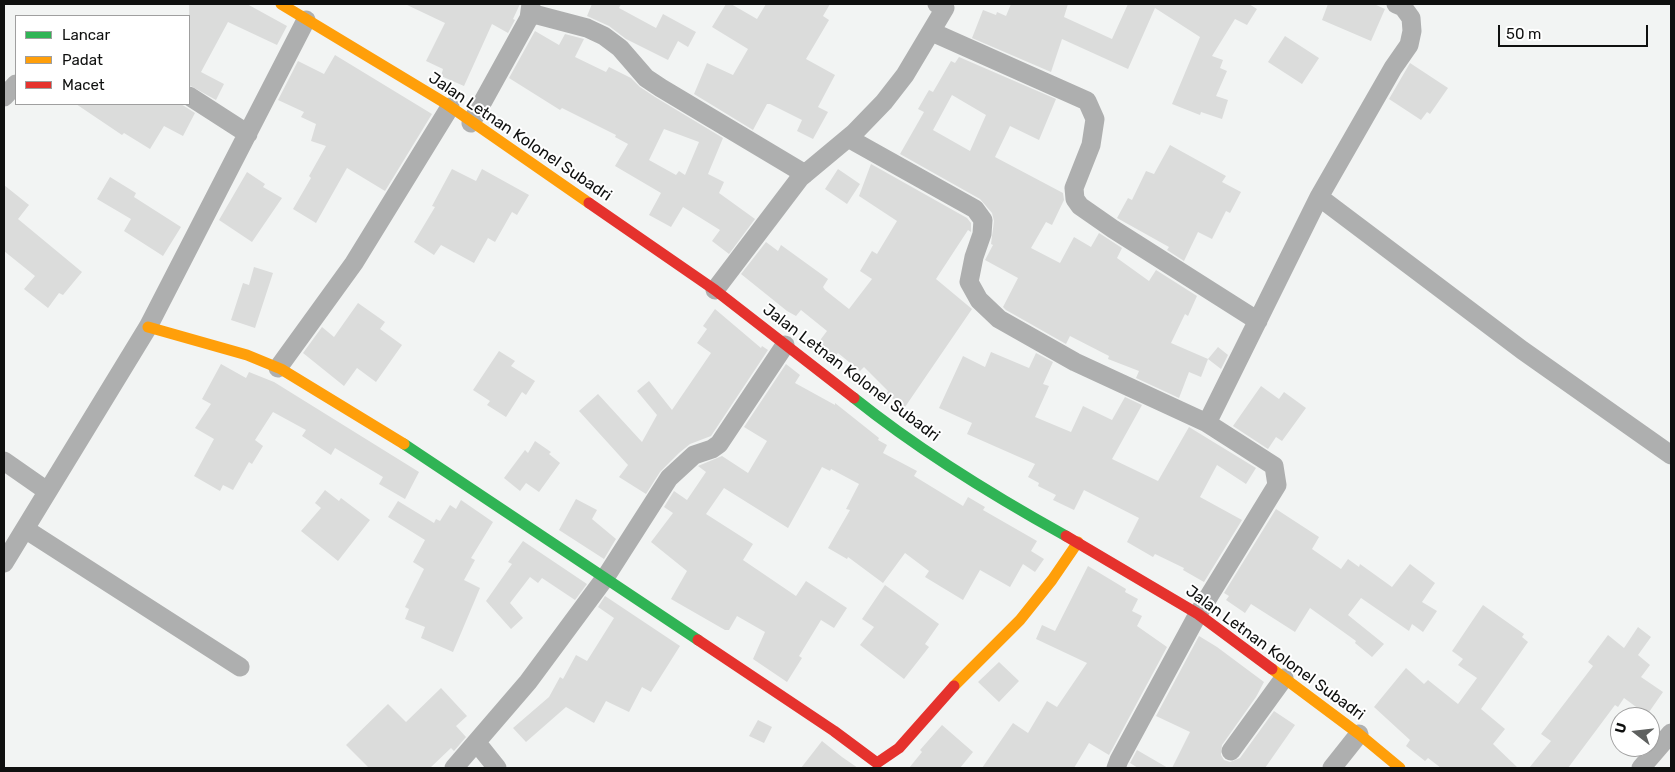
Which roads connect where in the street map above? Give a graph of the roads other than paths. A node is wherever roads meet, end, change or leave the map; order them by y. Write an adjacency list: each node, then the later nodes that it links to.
1 (281, 4): 5 (main road, Jalan Letnan Kolonel Subadri)
2 (1396, 4): 15 (street)
3 (943, 5): 6 (street)
4 (531, 8): 11 (street); 14 (street)
5 (306, 20): 10 (main road, Jalan Letnan Kolonel Subadri); 12 (street)
6 (932, 32): 13 (street); 17 (street)
7 (15, 85): 8 (street)
8 (4, 97)
9 (190, 97): 12 (street)
10 (450, 107): 11 (main road, Jalan Letnan Kolonel Subadri); 20 (street)
11 (471, 123): 16 (main road, Jalan Letnan Kolonel Subadri)
12 (248, 134): 18 (street)
13 (848, 138): 14 (street); 21 (street)
14 (805, 174): 16 (street)
15 (1319, 197): 17 (street); 22 (street)
16 (715, 290): 19 (main road, Jalan Letnan Kolonel Subadri)
17 (1258, 321): 21 (street)
18 (148, 327): 20 (main road); 24 (street)
19 (785, 345): 26 (main road, Jalan Letnan Kolonel Subadri); 28 (street)
20 (278, 368): 28 (main road)
21 (1207, 423): 29 (street)
22 (1671, 455)
23 (4, 461): 24 (street)
24 (47, 491): 25 (street)
25 (24, 529): 27 (street); 30 (street)
26 (1078, 542): 29 (main road, Jalan Letnan Kolonel Subadri); 36 (main road)
27 (4, 562)
28 (605, 578): 34 (street); 36 (main road)
29 (1198, 614): 31 (main road, Jalan Letnan Kolonel Subadri); 39 (street)
30 (240, 667)
31 (1284, 678): 33 (main road, Jalan Letnan Kolonel Subadri); 35 (street)
32 (1671, 733): 42 (street)
33 (1359, 734): 40 (street); 41 (main road, Jalan Letnan Kolonel Subadri)
34 (478, 743): 37 (street); 38 (street)
35 (1231, 751)
36 (875, 766)
37 (454, 768)
38 (497, 768)
39 (1116, 768)
40 (1332, 768)
41 (1400, 768)
42 (1641, 768)

